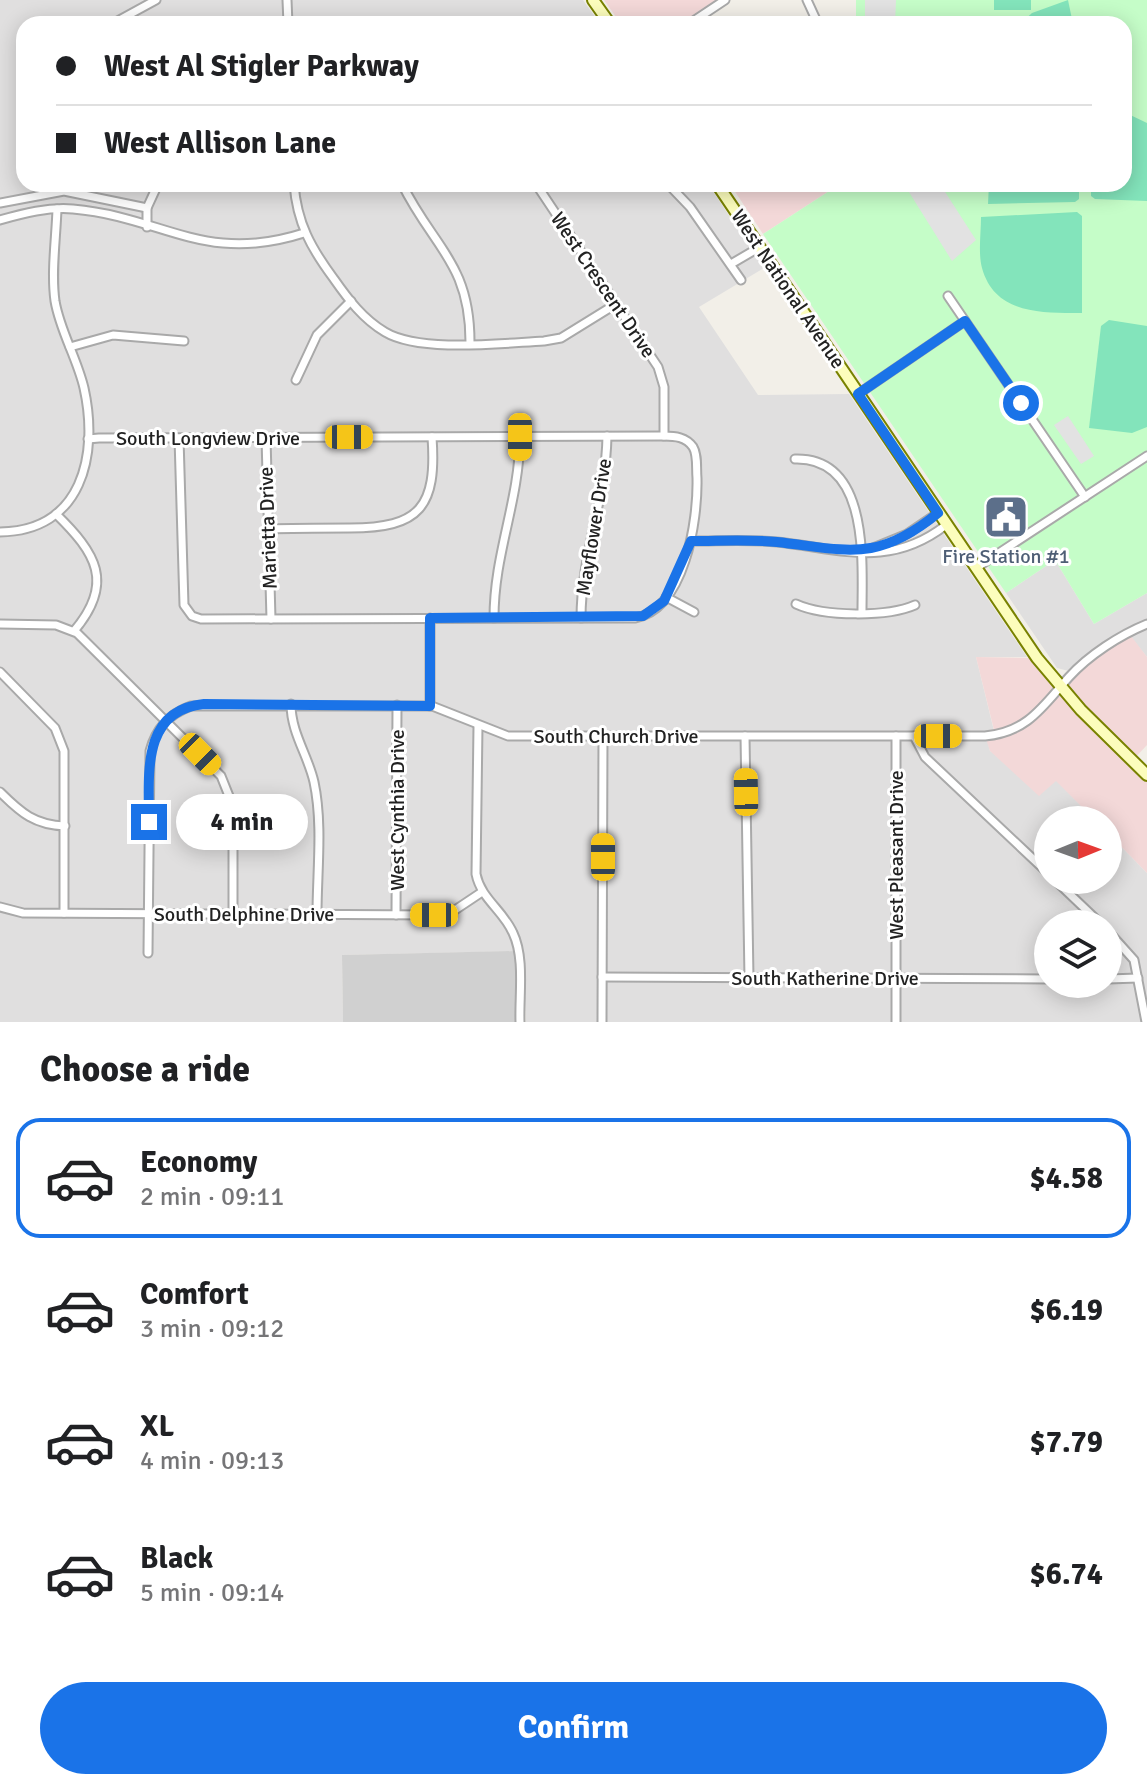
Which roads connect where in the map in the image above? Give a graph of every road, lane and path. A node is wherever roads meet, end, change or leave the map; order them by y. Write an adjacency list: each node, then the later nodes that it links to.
1 (156, 0): 3 (street)
2 (725, 0): 4 (street)
3 (127, 16)
4 (701, 16)
5 (41, 192): 13 (street)
6 (74, 192): 14 (street)
7 (154, 192): 14 (street)
8 (296, 192): 18 (street)
9 (407, 192): 27 (street)
10 (541, 192): 24 (street, West Crescent Drive)
11 (679, 192): 20 (street)
12 (722, 192): 19 (main road, West National Avenue)
13 (0, 203)
14 (147, 208): 17 (street)
15 (57, 209): 16 (street); 17 (street); 28 (street)
16 (0, 220)
17 (147, 227): 18 (street)
18 (304, 233): 23 (street)
19 (760, 247): 20 (street); 30 (main road, West National Avenue)
20 (731, 264): 21 (street)
21 (741, 280)
22 (948, 296): 25 (street)
23 (351, 301): 27 (street); 29 (street)
24 (616, 304): 27 (street); 32 (street, West Crescent Drive)
25 (965, 321): 30 (street); 40 (street)
26 (184, 341): 28 (street)
27 (470, 342)
28 (70, 347): 37 (street)
29 (296, 380)
30 (858, 394): 41 (main road, West National Avenue)
31 (607, 436): 32 (street, South Longview Drive); 34 (street, South Longview Drive); 56 (street, Mayflower Drive)
32 (664, 436): 46 (street)
33 (432, 437): 34 (street, South Longview Drive); 36 (street, South Longview Drive); 44 (street)
34 (520, 437): 55 (street)
35 (179, 438): 36 (street, South Longview Drive); 37 (street, South Longview Drive); 57 (street)
36 (266, 438): 44 (street, Marietta Drive)
37 (88, 439): 42 (street)
38 (1147, 456): 40 (street)
39 (795, 459): 47 (street)
40 (1085, 497): 48 (street)
41 (938, 513): 43 (main road, West National Avenue); 47 (street)
42 (56, 514): 45 (street); 60 (street)
43 (946, 525): 47 (street); 48 (main road, West National Avenue)
44 (268, 529): 57 (street, Marietta Drive)
45 (0, 532)
46 (691, 541): 47 (street); 49 (street)
47 (863, 552): 53 (street)
48 (976, 568): 62 (main road, West National Avenue)
49 (666, 597): 52 (street); 56 (street)
50 (796, 604): 53 (street)
51 (915, 605): 53 (street)
52 (694, 612)
53 (862, 612)
54 (430, 618): 55 (street); 57 (street); 65 (street)
55 (494, 618): 56 (street)
56 (581, 618)
57 (271, 619)
58 (0, 624): 60 (street)
59 (1147, 624): 62 (street, South Church Drive)
60 (74, 631): 66 (street)
61 (0, 672): 74 (street)
62 (1061, 689): 71 (street, South Church Drive); 72 (main road, West National Avenue)
63 (291, 704): 64 (street, South Church Drive); 66 (street, South Church Drive); 83 (street)
64 (397, 705): 65 (street, South Church Drive); 84 (street, West Cynthia Drive)
65 (430, 706): 67 (street, South Church Drive)
66 (166, 721): 81 (street); 82 (street)
67 (478, 726): 68 (street, South Church Drive); 76 (street)
68 (603, 736): 69 (street, South Church Drive); 87 (street)
69 (745, 736): 70 (street, South Church Drive); 88 (street)
70 (896, 736): 71 (street, South Church Drive); 89 (street, West Pleasant Drive)
71 (914, 736): 75 (street)
72 (1147, 775)
73 (0, 792): 74 (street)
74 (65, 826): 80 (street)
75 (1034, 860)
76 (482, 892): 84 (street, South Delphine Drive); 93 (street)
77 (1070, 894): 79 (street)
78 (0, 907): 80 (street, South Delphine Drive)
79 (1086, 910)
80 (64, 913): 81 (street, South Delphine Drive)
81 (149, 913): 82 (street, South Delphine Drive); 86 (street)
82 (233, 914): 83 (street, South Delphine Drive)
83 (317, 914): 84 (street, South Delphine Drive)
84 (396, 915)
85 (1122, 946): 90 (street)
86 (148, 953)
87 (602, 977): 88 (street, South Katherine Drive); 94 (street)
88 (749, 978): 89 (street, South Katherine Drive)
89 (896, 978): 91 (street, South Katherine Drive); 95 (street, West Pleasant Drive)
90 (1138, 978): 92 (street); 96 (street)
91 (1034, 979)
92 (1122, 979)
93 (520, 1022)
94 (602, 1022)
95 (896, 1022)
96 (1146, 1022)

